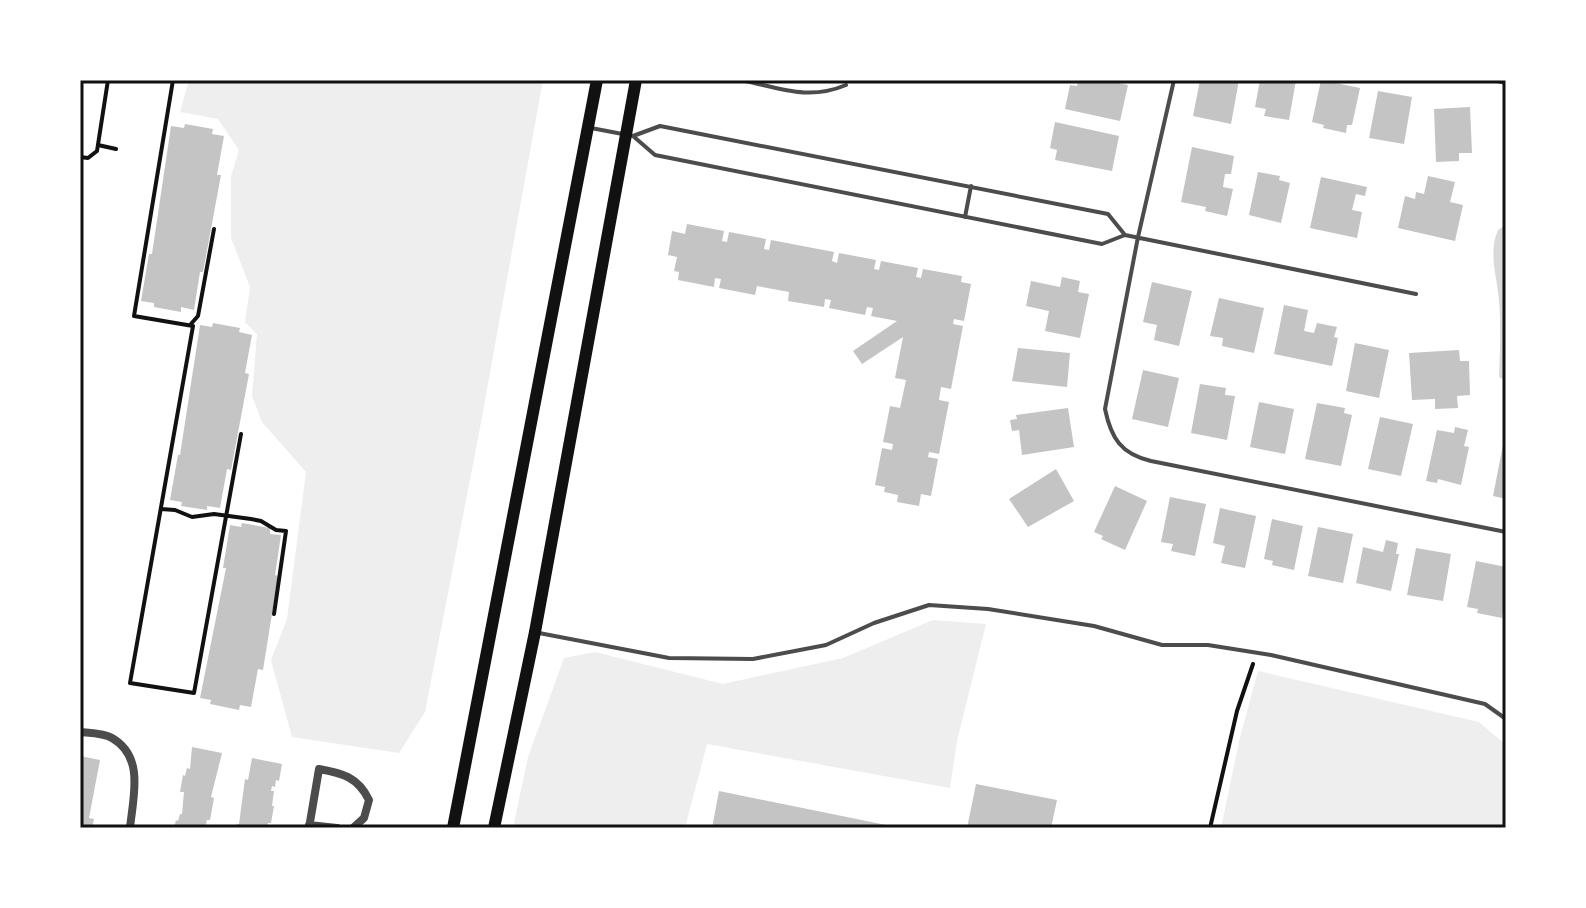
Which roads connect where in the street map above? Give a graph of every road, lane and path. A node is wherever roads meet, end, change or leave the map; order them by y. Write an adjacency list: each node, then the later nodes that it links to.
1 (108, 80): 12 (path)
2 (173, 80): 21 (path)
3 (597, 80): 10 (main road)
4 (636, 80): 11 (main road)
5 (741, 80): 9 (lane)
6 (1174, 80): 19 (lane)
7 (1493, 80): 8 (lane)
8 (1506, 83)
9 (846, 85)
10 (589, 127): 11 (lane); 35 (main road)
11 (629, 136): 15 (lane); 16 (lane); 27 (main road)
12 (98, 145): 13 (path); 14 (path)
13 (116, 149)
14 (80, 157)
15 (971, 186): 16 (lane); 18 (lane)
16 (965, 217): 18 (lane)
17 (214, 229): 21 (path)
18 (1125, 235): 19 (lane)
19 (1138, 237): 20 (lane); 25 (lane)
20 (1416, 294)
21 (190, 325): 23 (path)
22 (241, 434): 24 (path)
23 (161, 509): 24 (path); 24 (path)
24 (226, 516): 26 (path)
25 (1506, 532)
26 (274, 614)
27 (535, 632): 28 (lane); 36 (main road)
28 (1256, 653): 29 (lane); 37 (path)
29 (1506, 719)
30 (80, 732): 32 (street)
31 (309, 826): 33 (street); 34 (street)
32 (130, 828)
33 (337, 828)
34 (353, 828)
35 (453, 828)
36 (494, 828)
37 (1210, 828)

